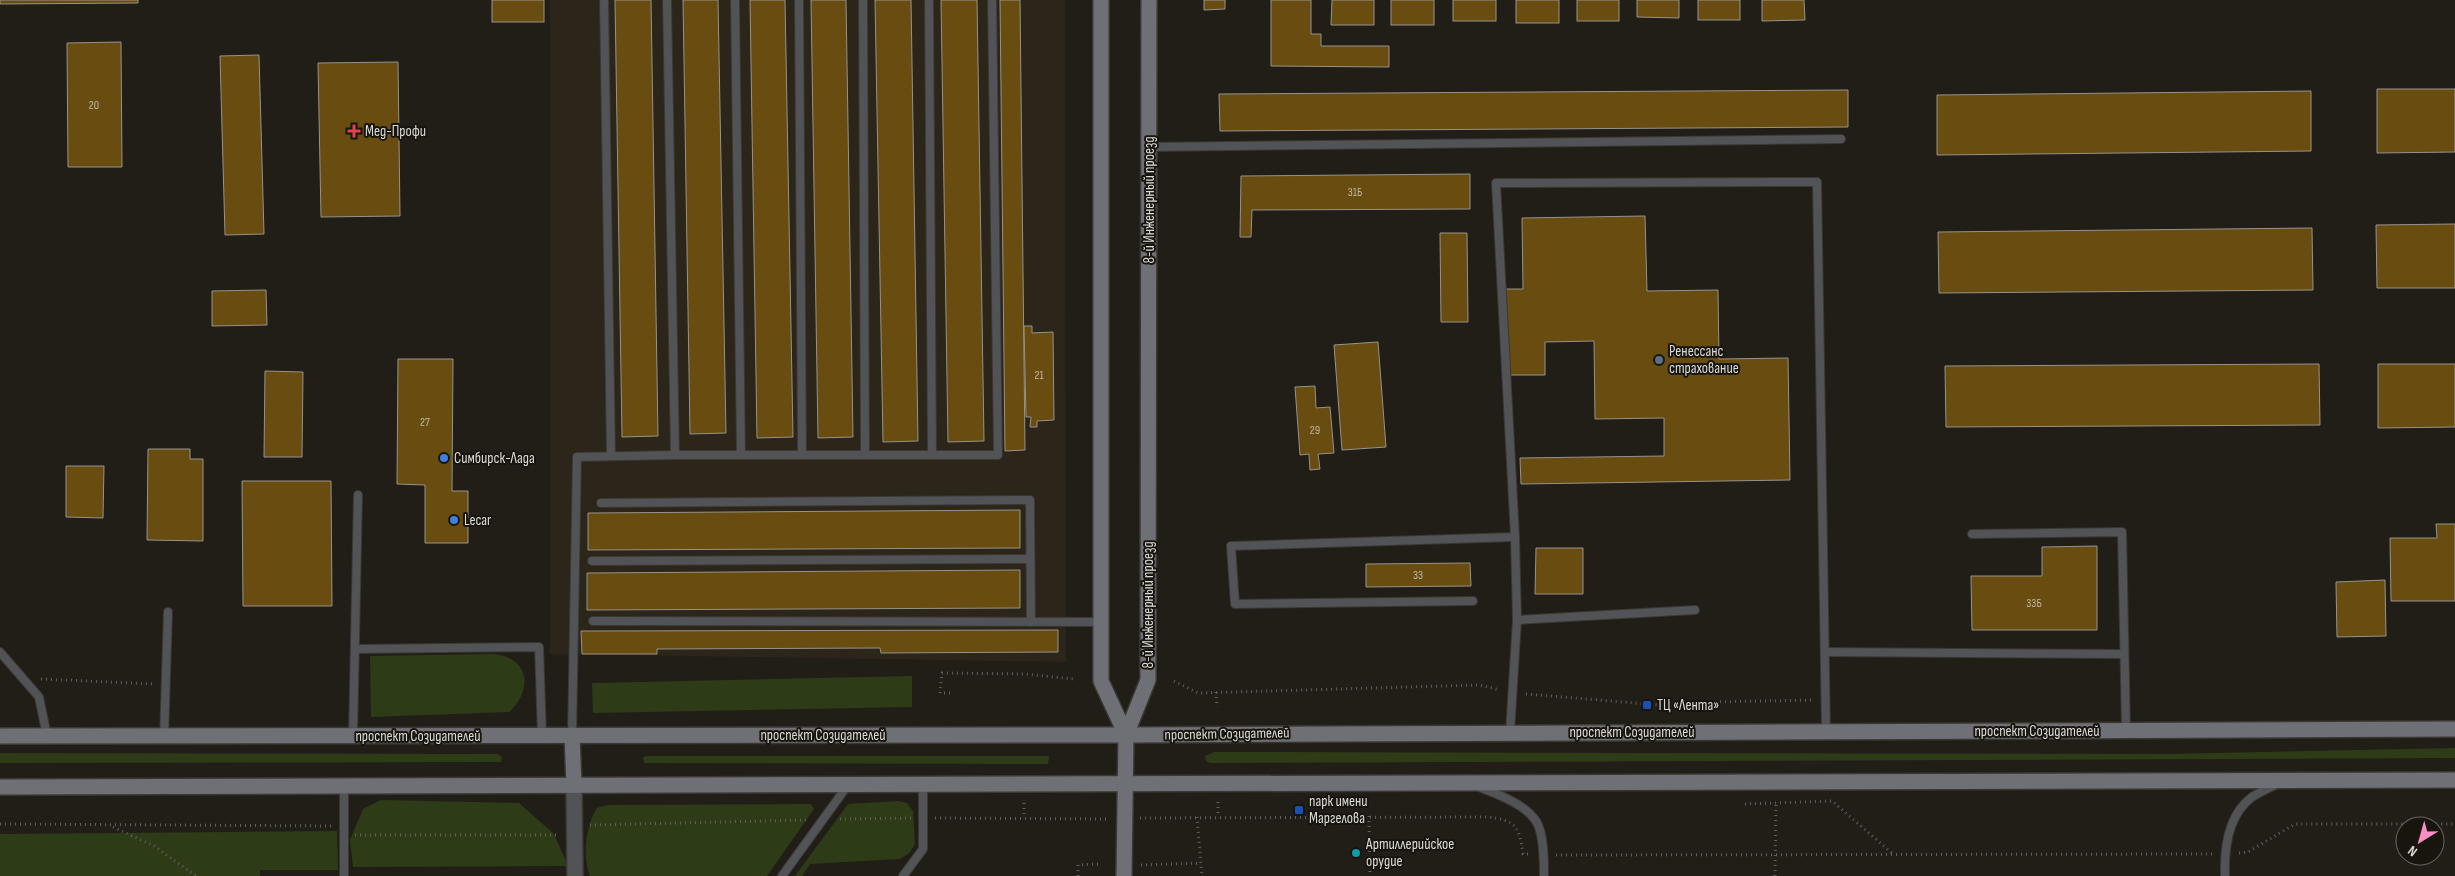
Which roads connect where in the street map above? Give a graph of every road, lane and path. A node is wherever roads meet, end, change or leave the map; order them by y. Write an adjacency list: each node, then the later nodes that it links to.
1 (604, 0): 12 (lane)
2 (667, 0): 13 (lane)
3 (735, 0): 14 (lane)
4 (798, 0): 15 (lane)
5 (862, 0): 16 (lane)
6 (929, 0): 17 (lane)
7 (992, 0): 17 (lane)
8 (1101, 0): 30 (main road)
9 (1149, 0): 11 (main road, 8-й Инженерный проезд)
10 (1842, 139): 11 (lane)
11 (1150, 147): 46 (main road, 8-й Инженерный проезд)
12 (611, 455): 13 (lane); 45 (lane)
13 (675, 455): 14 (lane)
14 (740, 455): 15 (lane)
15 (802, 455): 16 (lane)
16 (865, 455): 17 (lane)
17 (932, 455)
18 (358, 495): 31 (lane)
19 (601, 503): 22 (lane)
20 (1972, 534): 34 (lane)
21 (1515, 537): 24 (lane); 27 (lane); 33 (lane)
22 (1030, 559): 23 (lane); 29 (lane)
23 (592, 561)
24 (1473, 601)
25 (1695, 610): 27 (lane)
26 (168, 612): 38 (lane)
27 (1517, 620): 43 (lane)
28 (593, 621): 29 (lane)
29 (1031, 622): 30 (lane)
30 (1101, 622): 46 (main road)
31 (356, 649): 49 (lane); 50 (lane)
32 (0, 652): 35 (lane)
33 (1825, 652): 34 (lane); 44 (lane)
34 (2124, 654): 42 (lane)
35 (23, 678): 38 (path); 48 (lane)
36 (1073, 679): 39 (path)
37 (1174, 681): 40 (path)
38 (164, 684): 51 (lane)
39 (950, 693)
40 (1217, 707)
41 (2455, 729): 42 (main road, проспект Созидателей)
42 (2126, 730): 44 (main road, проспект Созидателей)
43 (1510, 732): 44 (main road, проспект Созидателей); 46 (main road, проспект Созидателей)
44 (1826, 732)
45 (572, 735): 46 (main road, проспект Созидателей); 50 (main road, проспект Созидателей); 58 (main road)
46 (1126, 735): 57 (main road)
47 (0, 736): 48 (main road, проспект Созидателей)
48 (47, 736): 51 (main road, проспект Созидателей)
49 (353, 736): 50 (main road, проспект Созидателей); 51 (main road, проспект Созидателей)
50 (542, 736)
51 (164, 737)
52 (2455, 780): 53 (main road)
53 (2283, 781): 54 (main road); 79 (lane)
54 (1465, 782): 57 (main road); 77 (lane)
55 (848, 784): 56 (main road); 58 (main road); 71 (lane)
56 (923, 784): 57 (main road); 68 (lane)
57 (1125, 784): 70 (main road)
58 (574, 785): 59 (main road); 76 (street)
59 (344, 786): 60 (main road); 75 (lane)
60 (0, 787)
61 (1218, 802): 67 (path)
62 (1024, 803): 69 (path)
63 (1776, 803): 64 (path); 78 (path); 80 (path)
64 (1745, 804)
65 (1369, 816): 67 (path); 77 (path); 92 (path)
66 (1197, 817): 67 (path); 70 (path); 81 (path)
67 (1218, 817)
68 (923, 818): 69 (path); 71 (path); 88 (lane)
69 (1024, 818): 70 (path)
70 (1125, 819): 90 (main road)
71 (822, 820): 76 (path); 87 (lane)
72 (0, 824): 74 (path)
73 (2455, 824): 79 (path)
74 (110, 826): 75 (path); 84 (path)
75 (344, 826): 76 (path); 85 (lane)
76 (574, 830): 86 (street)
77 (1544, 854): 78 (path); 93 (lane)
78 (1776, 854): 80 (path); 94 (path)
79 (2224, 854): 80 (path); 95 (lane)
80 (1894, 855)
81 (1201, 863): 83 (path); 91 (path)
82 (1100, 864): 89 (path)
83 (1140, 865)
84 (196, 876)
85 (344, 876)
86 (575, 876)
87 (782, 876)
88 (904, 876)
89 (1078, 876)
90 (1124, 876)
91 (1202, 876)
92 (1370, 876)
93 (1544, 876)
94 (1775, 876)
95 (2224, 876)

